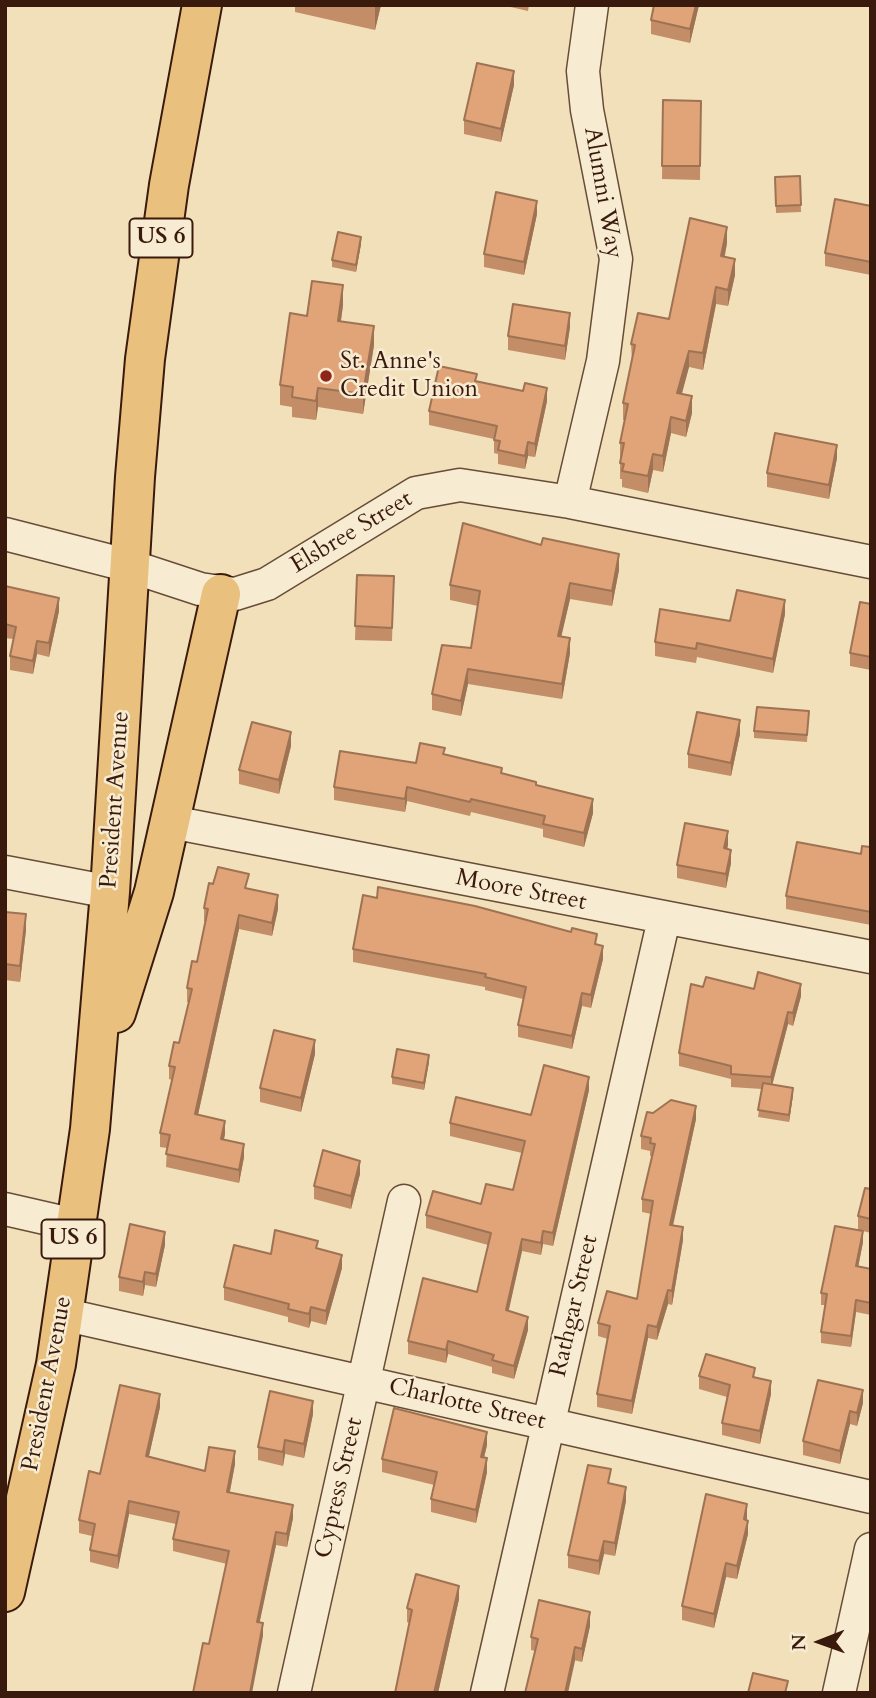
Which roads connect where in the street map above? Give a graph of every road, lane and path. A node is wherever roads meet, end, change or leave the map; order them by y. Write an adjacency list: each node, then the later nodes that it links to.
1 (202, 5): 6 (main road, President Avenue / US 6)
2 (592, 5): 3 (street, Alumni Way)
3 (570, 502): 5 (street, Elsbree Street); 7 (street, Elsbree Street)
4 (5, 534): 6 (street, Elsbree Street)
5 (871, 562)
6 (130, 566): 7 (street, Elsbree Street); 10 (main road, President Avenue / US 6)
7 (221, 594): 8 (main road)
8 (171, 822): 11 (street, Moore Street); 13 (main road)
9 (5, 872): 10 (street)
10 (110, 892): 13 (main road, President Avenue / US 6)
11 (664, 919): 12 (street, Moore Street); 19 (street, Rathgar Street)
12 (871, 957)
13 (95, 1078): 16 (main road, President Avenue / US 6)
14 (404, 1201): 18 (street, Cypress Street)
15 (5, 1209): 16 (street)
16 (75, 1225): 17 (main road, President Avenue / US 6)
17 (62, 1314): 18 (street, Charlotte Street); 22 (main road, President Avenue / US 6)
18 (363, 1382): 19 (street, Charlotte Street); 23 (street, Cypress Street)
19 (548, 1424): 20 (street, Charlotte Street); 24 (street, Rathgar Street)
20 (871, 1497)
21 (871, 1549): 25 (street)
22 (5, 1592)
23 (294, 1693)
24 (486, 1693)
25 (839, 1693)

